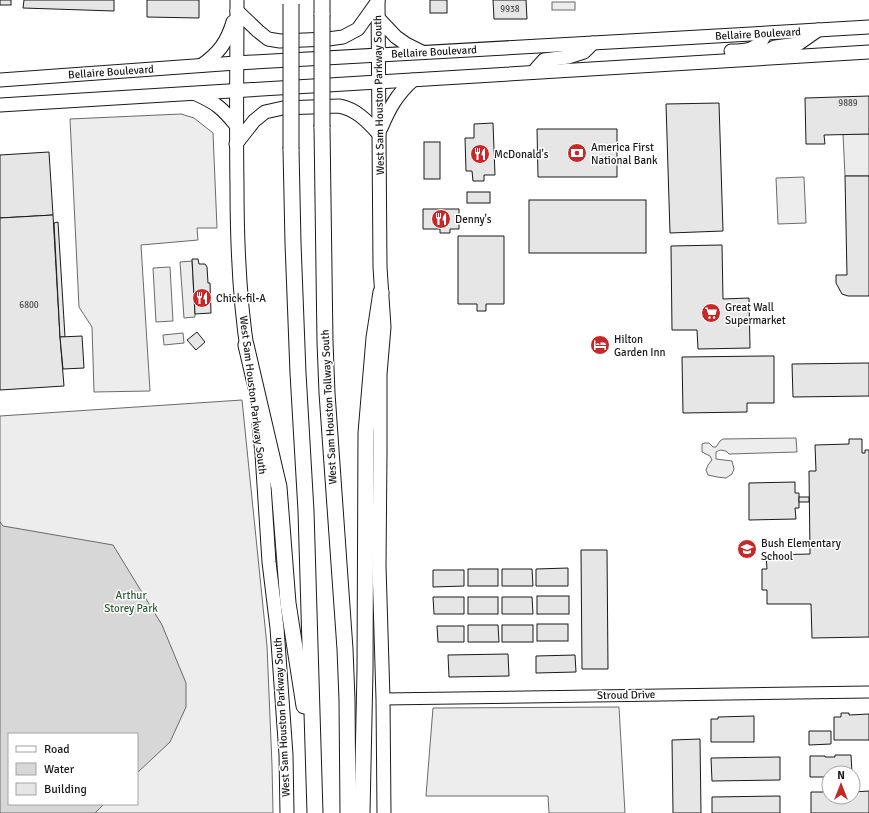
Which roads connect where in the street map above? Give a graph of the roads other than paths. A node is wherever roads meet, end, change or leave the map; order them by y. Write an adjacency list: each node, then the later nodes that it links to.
1 (322, 0): 34 (highway, West Sam Houston Tollway South, bridge)
2 (378, 0): 4 (main road); 5 (main road, West Sam Houston Parkway South)
3 (291, 2): 31 (highway, bridge)
4 (236, 5): 14 (main road, West Sam Houston Parkway South); 16 (main road)
5 (378, 18): 11 (main road); 12 (main road, West Sam Houston Parkway South)
6 (869, 27): 7 (main road, Bellaire Boulevard)
7 (818, 30): 8 (main road, Bellaire Boulevard); 13 (main road)
8 (764, 34): 9 (main road, Bellaire Boulevard); 15 (main road)
9 (593, 43): 11 (main road, Bellaire Boulevard); 17 (main road)
10 (869, 52): 13 (main road)
11 (424, 53): 12 (main road, Bellaire Boulevard)
12 (378, 55): 14 (main road, Bellaire Boulevard); 20 (main road, West Sam Houston Parkway South)
13 (760, 58): 15 (main road)
14 (236, 63): 16 (main road, Bellaire Boulevard); 21 (main road, West Sam Houston Parkway South)
15 (694, 63): 17 (main road)
16 (202, 65): 18 (main road, Bellaire Boulevard)
17 (534, 72): 19 (main road)
18 (0, 80)
19 (413, 80): 20 (main road); 25 (main road)
20 (379, 82): 21 (main road); 25 (main road, West Sam Houston Parkway South)
21 (236, 91): 22 (main road); 24 (main road, West Sam Houston Parkway South)
22 (194, 93): 23 (main road); 24 (main road)
23 (0, 105)
24 (236, 125): 26 (main road, West Sam Houston Parkway South)
25 (379, 134): 26 (main road); 27 (main road, West Sam Houston Parkway South)
26 (236, 144): 28 (main road, West Sam Houston Parkway South)
27 (382, 292): 30 (main road, West Sam Houston Parkway South); 35 (highway)
28 (246, 344): 31 (highway); 32 (main road, West Sam Houston Parkway South)
29 (869, 692): 30 (street, Stroud Drive)
30 (383, 699): 36 (main road, West Sam Houston Parkway South)
31 (314, 768): 33 (highway)
32 (287, 813)
33 (315, 813)
34 (348, 813)
35 (362, 813)
36 (384, 813)

